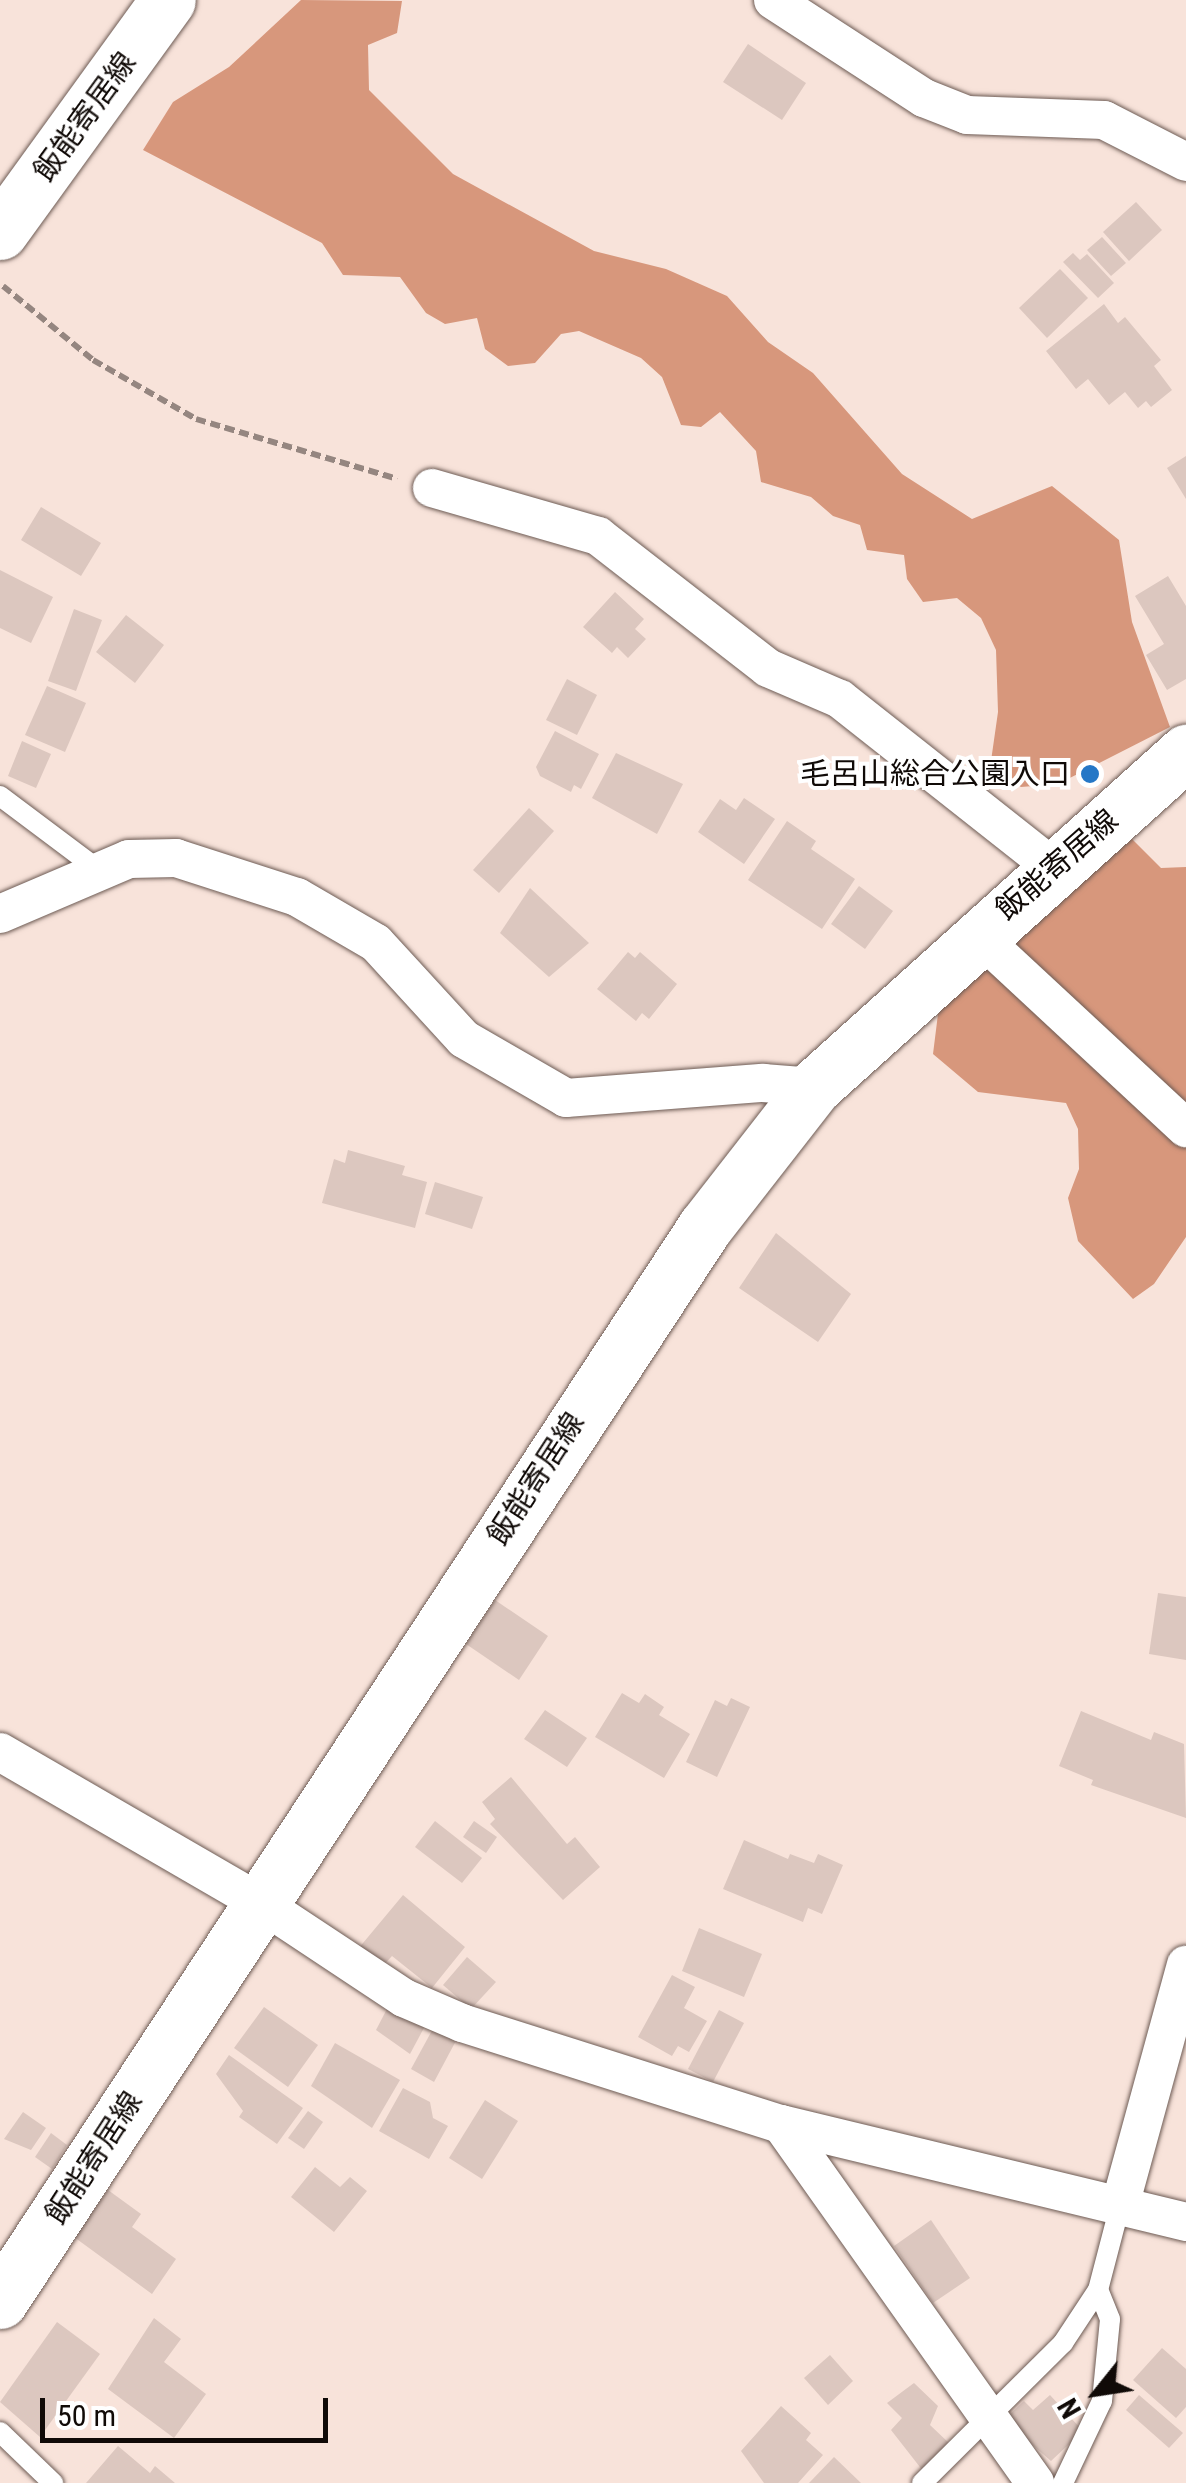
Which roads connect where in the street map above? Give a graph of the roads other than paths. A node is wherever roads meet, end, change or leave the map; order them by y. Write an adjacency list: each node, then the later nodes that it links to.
1 (168, 0): 4 (main road, 飯能寄居線)
2 (773, 0): 3 (street)
3 (1186, 162)
4 (0, 232)
5 (432, 488): 8 (street)
6 (1186, 752): 8 (main road, 飯能寄居線)
7 (0, 796): 9 (lane)
8 (1055, 868): 11 (main road, 飯能寄居線)
9 (100, 872): 10 (street); 12 (street)
10 (0, 914)
11 (978, 935): 12 (main road, 飯能寄居線); 13 (street)
12 (814, 1086): 15 (main road, 飯能寄居線)
13 (1186, 1128)
14 (0, 1752): 15 (street)
15 (262, 1904): 17 (street); 21 (main road, 飯能寄居線)
16 (1186, 1964): 18 (street)
17 (781, 2124): 18 (street); 22 (street)
18 (1121, 2202): 19 (street); 20 (lane)
19 (1186, 2222)
20 (1098, 2290): 22 (lane); 27 (lane)
21 (0, 2301)
22 (990, 2420): 25 (lane); 26 (street)
23 (0, 2432): 24 (lane)
24 (53, 2483)
25 (922, 2483)
26 (1034, 2483)
27 (1064, 2483)

